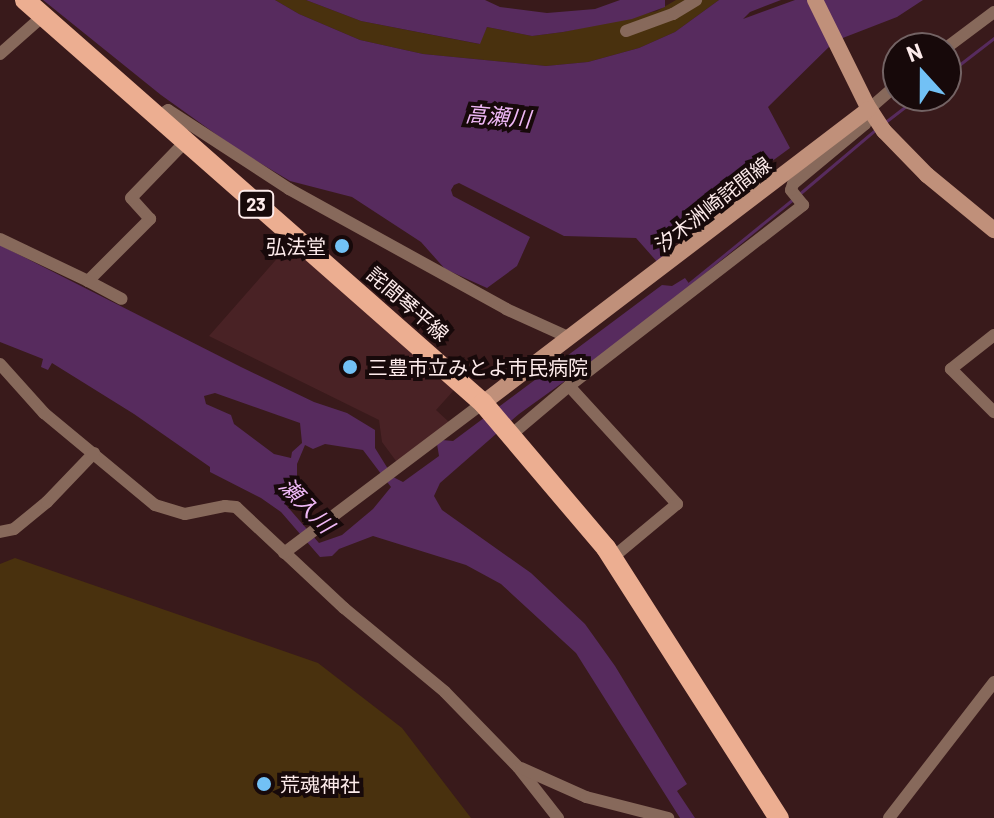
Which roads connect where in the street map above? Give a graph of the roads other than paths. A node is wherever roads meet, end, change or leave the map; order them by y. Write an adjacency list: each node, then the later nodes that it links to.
1 (25, 0): 5 (main road, 詫間琴平線 / 23)
2 (696, 0): 6 (street)
3 (815, 0): 10 (main road)
4 (994, 12): 7 (street)
5 (43, 16): 8 (street); 11 (main road, 詫間琴平線 / 23)
6 (626, 31)
7 (962, 36)
8 (0, 54)
9 (882, 105): 10 (street)
10 (874, 116): 13 (main road); 18 (main road, 汐木洲崎詫間線); 20 (street)
11 (157, 117): 12 (main road, 詫間琴平線 / 23); 18 (street)
12 (185, 142): 15 (street); 21 (main road, 詫間琴平線 / 23)
13 (994, 230)
14 (0, 239): 15 (street)
15 (88, 281): 16 (street)
16 (122, 299)
17 (994, 335): 22 (street)
18 (568, 337): 21 (main road, 汐木洲崎詫間線)
19 (0, 364): 24 (street)
20 (569, 386): 23 (street); 27 (street)
21 (485, 405): 23 (main road, 詫間琴平線 / 23); 26 (street)
22 (994, 412)
23 (509, 432): 27 (main road, 詫間琴平線 / 23)
24 (94, 453): 25 (street); 26 (street)
25 (0, 532)
26 (284, 553): 29 (street)
27 (612, 558): 32 (main road, 詫間琴平線 / 23)
28 (994, 682): 33 (street)
29 (518, 767): 30 (street); 31 (street)
30 (667, 817)
31 (558, 818)
32 (779, 818)
33 (889, 818)

